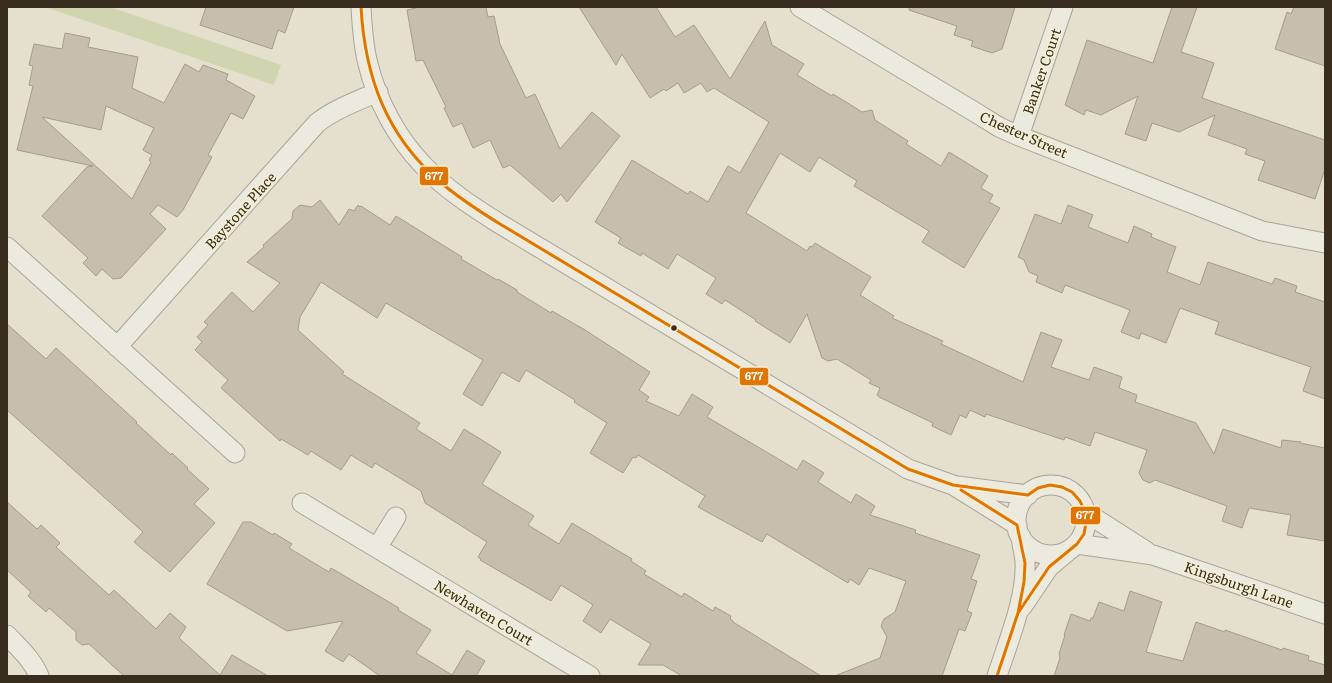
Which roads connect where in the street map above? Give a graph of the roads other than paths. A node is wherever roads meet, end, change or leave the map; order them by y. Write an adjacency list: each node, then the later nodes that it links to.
1 (361, 7): 4 (street)
2 (800, 7): 5 (street, Chester Street)
3 (1063, 7): 5 (street, Banker Court)
4 (378, 92): 10 (street, Baystone Place); 12 (street)
5 (1019, 136): 6 (street, Chester Street)
6 (1262, 230): 7 (street, Chester Street); 9 (street, Chester Street)
7 (1325, 243)
8 (7, 247): 10 (street)
9 (1325, 254)
10 (117, 347): 11 (street)
11 (235, 454)
12 (953, 485): 13 (street); 17 (street)
13 (1028, 494): 15 (street); 17 (street)
14 (302, 503): 18 (street, Newhaven Court)
15 (1085, 512): 19 (street); 20 (street, Kingsburgh Lane)
16 (396, 517): 18 (street)
17 (1019, 531): 19 (street); 21 (street)
18 (377, 548): 25 (street, Newhaven Court)
19 (1072, 548): 20 (street, Kingsburgh Lane); 21 (street)
20 (1153, 555): 22 (street, Kingsburgh Lane)
21 (1018, 613): 26 (street)
22 (1325, 614)
23 (7, 635): 24 (street)
24 (39, 676)
25 (590, 676)
26 (997, 676)

